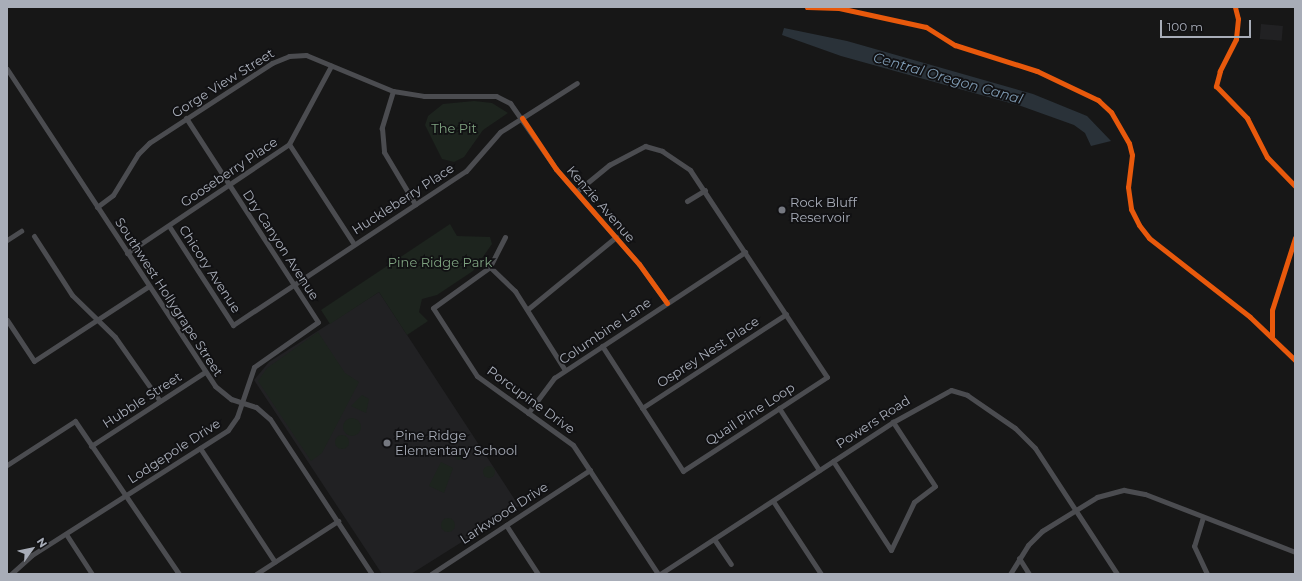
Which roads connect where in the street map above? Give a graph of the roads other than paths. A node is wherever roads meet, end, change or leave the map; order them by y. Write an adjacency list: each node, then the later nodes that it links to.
1 (331, 66): 5 (street, Gorge View Street); 6 (street, Gorge View Street); 8 (street, Gooseberry Place)
2 (7, 69): 3 (street, Southwest Hollygrape Street)
3 (9, 75): 14 (street, Southwest Hollygrape Street)
4 (577, 83): 7 (street, Huckleberry Place)
5 (393, 91): 7 (street, Gorge View Street); 13 (street)
6 (186, 118): 9 (street, Dry Canyon Avenue); 14 (street, Gorge View Street)
7 (522, 118): 11 (street, Kenzie Avenue); 13 (street, Huckleberry Place)
8 (289, 144): 9 (street, Gooseberry Place); 21 (street)
9 (230, 186): 15 (street, Gooseberry Place); 25 (street, Dry Canyon Avenue)
10 (705, 190): 11 (street, Quail Pine Loop); 12 (street); 22 (street, Quail Pine Loop)
11 (576, 192): 19 (street, Kenzie Avenue)
12 (687, 201)
13 (415, 204): 21 (street, Huckleberry Place)
14 (97, 207): 23 (street, Southwest Hollygrape Street)
15 (169, 226): 23 (street, Gooseberry Place); 33 (street, Chicory Avenue)
16 (21, 232): 20 (street)
17 (34, 236): 31 (street)
18 (505, 237): 24 (street)
19 (616, 237): 27 (street, Kenzie Avenue); 28 (street, Kenzie Avenue)
20 (7, 240)
21 (354, 244): 25 (street, Huckleberry Place)
22 (746, 252): 27 (street, Columbine Lane); 29 (street, Quail Pine Loop)
23 (127, 253): 26 (street, Southwest Hollygrape Street)
24 (490, 267): 28 (street); 41 (street, Porcupine Drive)
25 (294, 284): 32 (street, Dry Canyon Avenue); 33 (street, Huckleberry Place)
26 (149, 286): 31 (street); 36 (street, Southwest Hollygrape Street)
27 (667, 302): 34 (street, Columbine Lane)
28 (528, 309): 35 (street)
29 (786, 314): 39 (street, Osprey Nest Place); 40 (street, Quail Pine Loop)
30 (7, 320): 31 (street)
31 (97, 320): 37 (street)
32 (318, 322): 38 (street, Lodgepole Drive)
33 (233, 325)
34 (602, 346): 35 (street, Columbine Lane); 39 (street, Quail Pine Loop)
35 (565, 370): 41 (street, Columbine Lane)
36 (205, 372): 37 (street, Hubble Street); 38 (street, Southwest Hollygrape Street)
37 (160, 401): 43 (street, Hubble Street)
38 (242, 402): 44 (street, Lodgepole Drive); 53 (street, Southwest Hollygrape Street)
39 (642, 408): 40 (street, Quail Pine Loop)
40 (779, 408): 48 (street)
41 (528, 413): 47 (street, Porcupine Drive)
42 (894, 422): 45 (street, Powers Road); 45 (street); 51 (street, Powers Road)
43 (91, 446): 46 (street); 49 (street)
44 (200, 448): 49 (street, Lodgepole Drive); 59 (street)
45 (833, 461): 48 (street, Powers Road)
46 (7, 465)
47 (590, 470): 54 (street, Larkwood Drive); 68 (street, Porcupine Drive)
48 (819, 470): 50 (street, Powers Road)
49 (125, 495): 55 (street, Lodgepole Drive); 63 (street)
50 (773, 501): 56 (street, Powers Road); 69 (street)
51 (1076, 510): 52 (street); 58 (street); 72 (street, Powers Road)
52 (1203, 517): 57 (street); 73 (street)
53 (338, 522): 59 (street); 65 (street, Southwest Hollygrape Street)
54 (506, 525): 66 (street, Larkwood Drive); 67 (street)
55 (66, 534): 61 (street, Lodgepole Drive); 62 (street)
56 (714, 538): 60 (street); 68 (street, Powers Road)
57 (1295, 552)
58 (1020, 558): 70 (street); 71 (street)
59 (275, 562): 64 (street)
60 (731, 564)
61 (9, 574)
62 (92, 574)
63 (179, 574)
64 (256, 574)
65 (372, 574)
66 (431, 574)
67 (538, 574)
68 (659, 574)
69 (821, 574)
70 (1010, 574)
71 (1030, 574)
72 (1117, 574)
73 (1207, 574)

